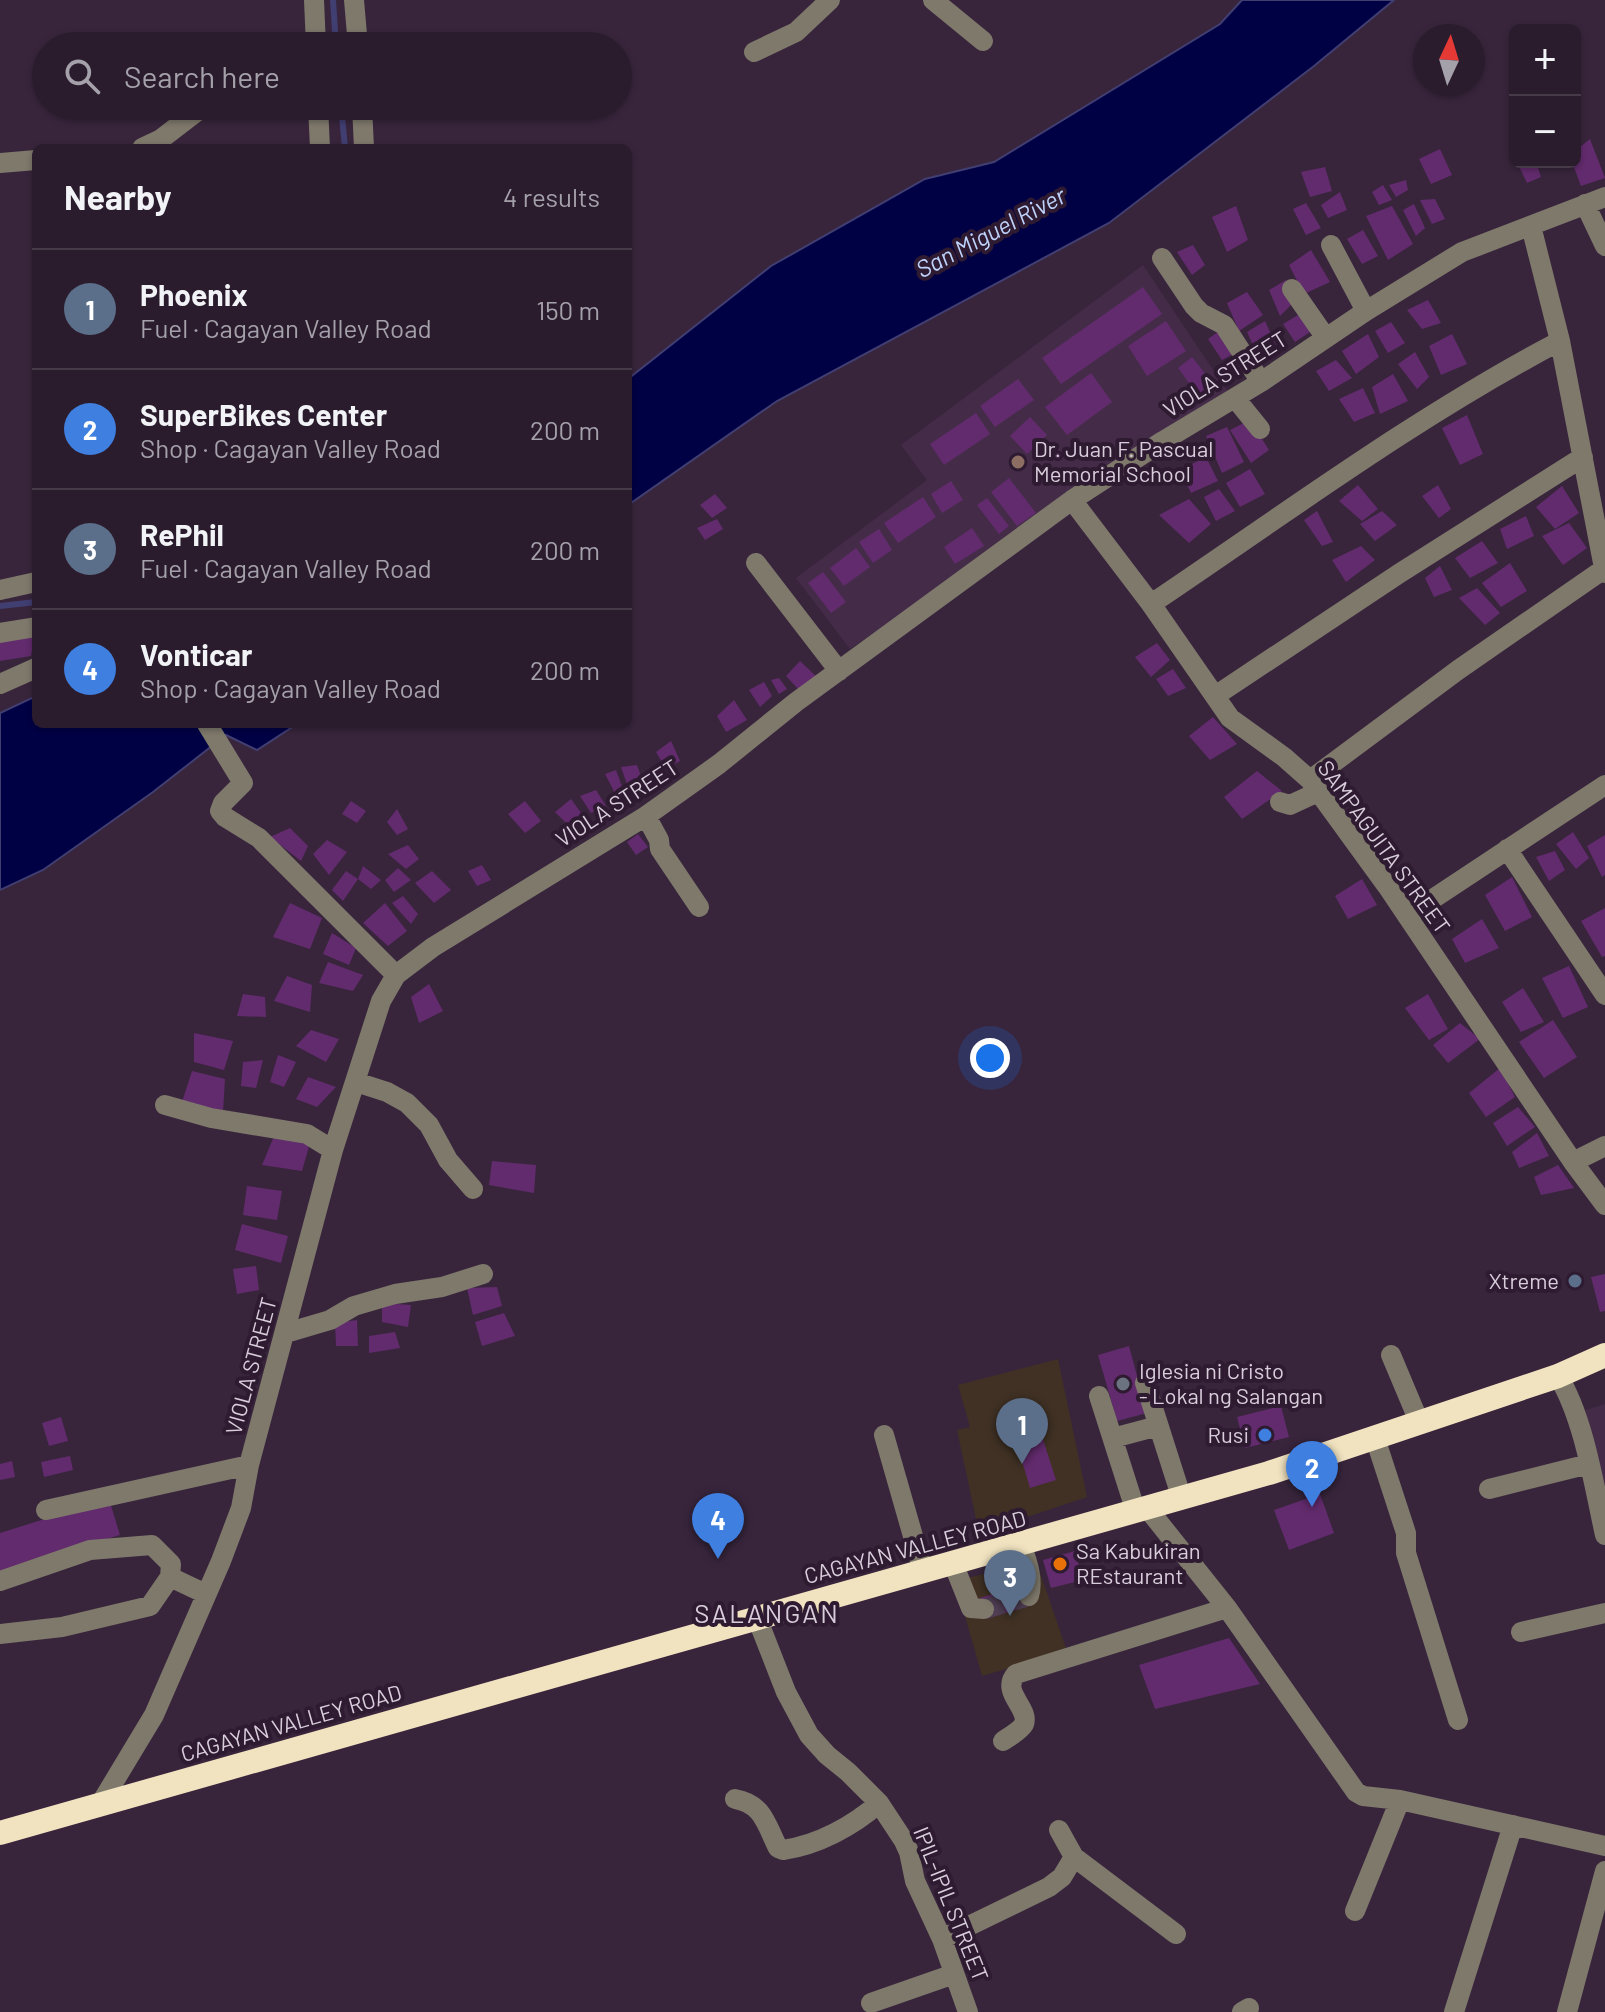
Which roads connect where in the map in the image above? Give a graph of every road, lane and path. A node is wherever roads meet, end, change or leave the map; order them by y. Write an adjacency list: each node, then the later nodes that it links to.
1 (314, 0): 5 (street)
2 (354, 0): 6 (street)
3 (830, 0): 8 (street)
4 (933, 0): 7 (street)
5 (315, 32)
6 (357, 32)
7 (983, 41)
8 (754, 52)
9 (186, 120): 12 (street)
10 (319, 120): 13 (street)
11 (363, 120): 14 (street)
12 (150, 144)
13 (320, 144)
14 (364, 144)
15 (32, 160): 16 (street)
16 (0, 163)
17 (1605, 197): 18 (street, VIOLA STREET)
18 (1585, 204): 19 (street, VIOLA STREET); 21 (street)
19 (1531, 226): 24 (street, VIOLA STREET); 26 (street)
20 (1331, 245): 24 (street)
21 (1605, 246)
22 (1162, 258): 27 (street)
23 (1292, 289): 25 (street)
24 (1366, 311): 25 (street, VIOLA STREET)
25 (1326, 338): 27 (street, VIOLA STREET)
26 (1560, 341): 30 (street); 36 (street)
27 (1261, 382): 28 (street, VIOLA STREET)
28 (1235, 398): 29 (street); 31 (street, VIOLA STREET)
29 (1260, 429)
30 (1583, 457): 33 (street); 42 (street)
31 (1072, 500): 36 (street, SAMPAGUITA STREET); 40 (street, VIOLA STREET)
32 (756, 563): 40 (street)
33 (1604, 571): 45 (street)
34 (32, 583): 35 (street)
35 (0, 590)
36 (1151, 604): 42 (street, SAMPAGUITA STREET)
37 (32, 628): 38 (street)
38 (0, 633)
39 (32, 670): 41 (street)
40 (839, 671): 47 (street, VIOLA STREET)
41 (0, 684)
42 (1215, 696): 45 (street, SAMPAGUITA STREET)
43 (210, 728): 51 (street)
44 (1605, 785): 48 (street)
45 (1314, 786): 46 (street); 50 (street, SAMPAGUITA STREET)
46 (1280, 802)
47 (646, 816): 49 (street); 51 (street, VIOLA STREET)
48 (1507, 849): 50 (street); 52 (street)
49 (699, 907)
50 (1407, 916): 57 (street, SAMPAGUITA STREET)
51 (396, 975): 53 (street, VIOLA STREET)
52 (1605, 995)
53 (356, 1082): 56 (street, VIOLA STREET); 58 (street)
54 (165, 1105): 56 (street)
55 (1605, 1146): 57 (street)
56 (333, 1150): 61 (street, VIOLA STREET)
57 (1573, 1162): 59 (street, SAMPAGUITA STREET)
58 (473, 1189)
59 (1605, 1205)
60 (483, 1274): 61 (street)
61 (286, 1333): 73 (street, VIOLA STREET)
62 (1391, 1355): 67 (street)
63 (1605, 1355): 64 (highway, CAGAYAN VALLEY ROAD)
64 (1558, 1376): 67 (highway, CAGAYAN VALLEY ROAD); 72 (street)
65 (1145, 1383): 68 (street)
66 (1099, 1396): 70 (street)
67 (1420, 1424): 71 (highway, CAGAYAN VALLEY ROAD)
68 (1158, 1426): 70 (street); 75 (street)
69 (884, 1435): 81 (street)
70 (1113, 1438): 77 (street)
71 (1375, 1438): 75 (highway, CAGAYAN VALLEY ROAD); 92 (street)
72 (1589, 1464): 74 (street); 78 (street)
73 (249, 1465): 76 (street); 84 (street, VIOLA STREET)
74 (1489, 1489)
75 (1182, 1499): 77 (highway, CAGAYAN VALLEY ROAD)
76 (46, 1510)
77 (1142, 1510): 79 (highway, CAGAYAN VALLEY ROAD); 86 (street)
78 (1605, 1535)
79 (1021, 1544): 80 (highway, CAGAYAN VALLEY ROAD); 85 (street)
80 (953, 1563): 81 (highway, CAGAYAN VALLEY ROAD); 87 (street)
81 (923, 1571): 89 (highway, CAGAYAN VALLEY ROAD)
82 (170, 1577): 83 (street); 84 (street); 91 (street)
83 (0, 1581)
84 (206, 1594): 96 (street, VIOLA STREET)
85 (1029, 1596)
86 (1227, 1608): 93 (street); 95 (street)
87 (984, 1609)
88 (1605, 1613): 90 (street)
89 (757, 1618): 96 (highway, CAGAYAN VALLEY ROAD); 97 (street, IPIL-IPIL STREET)
90 (1521, 1632)
91 (0, 1634)
92 (1458, 1720)
93 (1003, 1741)
94 (735, 1799): 97 (street)
95 (1400, 1800): 98 (street); 104 (street)
96 (101, 1803): 100 (highway, CAGAYAN VALLEY ROAD)
97 (879, 1803): 106 (street, IPIL-IPIL STREET)
98 (1513, 1825): 101 (street); 110 (street)
99 (1059, 1830): 102 (street)
100 (0, 1833)
101 (1605, 1846)
102 (1074, 1857): 105 (street); 106 (street)
103 (1605, 1871): 111 (street)
104 (1355, 1911)
105 (1176, 1934)
106 (942, 1939): 107 (street, IPIL-IPIL STREET)
107 (954, 1974): 108 (street); 109 (street, IPIL-IPIL STREET)
108 (871, 2003)
109 (968, 2012)
110 (1454, 2012)
111 (1567, 2012)

